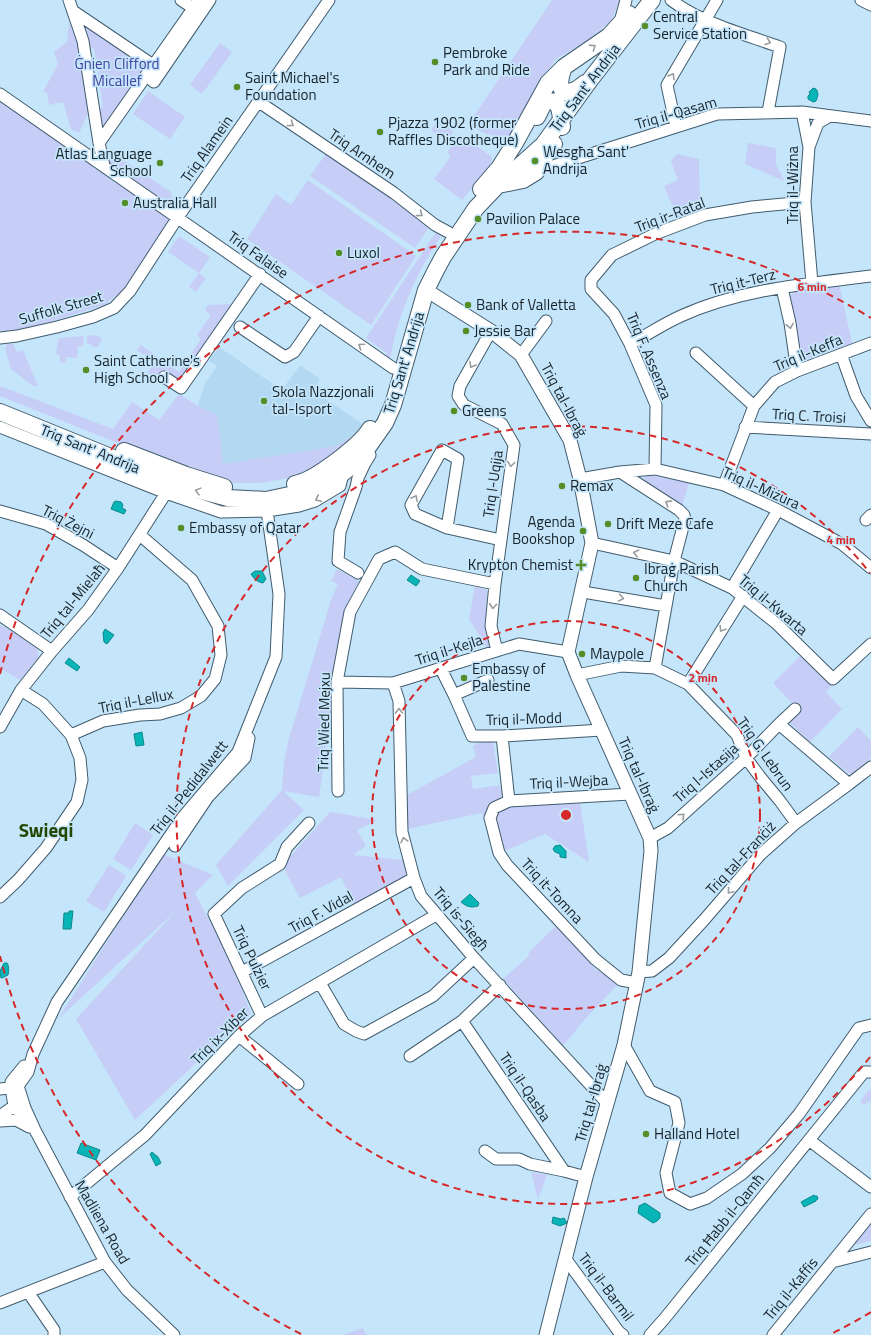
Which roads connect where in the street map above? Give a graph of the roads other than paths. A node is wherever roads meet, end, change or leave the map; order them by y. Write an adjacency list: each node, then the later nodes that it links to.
1 (69, 0): 13 (street)
2 (181, 0): 11 (street)
3 (210, 0): 18 (street)
4 (329, 0): 21 (street, Triq Alamein)
5 (626, 0): 15 (street)
6 (640, 0): 15 (highway, Triq Sant' Andrija)
7 (652, 0): 19 (highway, Triq Sant' Andrija)
8 (671, 0): 14 (street)
9 (717, 0): 14 (street)
10 (861, 0): 12 (street)
11 (196, 4): 16 (street)
12 (871, 5)
13 (73, 11): 16 (street); 28 (street)
14 (705, 20): 22 (street, one-way to 22); 27 (street, one-way to 14)
15 (619, 25): 17 (highway, Triq Sant' Andrija, one-way to 15)
16 (153, 65): 18 (street)
17 (564, 67): 19 (highway); 32 (highway, Triq Sant' Andrija)
18 (146, 75): 28 (street)
19 (593, 76): 26 (highway)
20 (0, 94): 30 (street, Triq Falaise)
21 (259, 102): 34 (street, Triq Alamein); 35 (street, Triq Arnhem, one-way to 35)
22 (768, 112): 23 (street, Triq il-Qasam); 27 (street, Triq il-Qasam)
23 (802, 112): 24 (street, Triq il-Qasam); 29 (street, Triq il-Wiżna)
24 (830, 116): 25 (street, Triq il-Qasam); 29 (street)
25 (871, 121)
26 (562, 127): 31 (highway); 32 (highway, Triq Sant' Andrija); 32 (highway)
27 (676, 127): 31 (street, Triq il-Qasam)
28 (99, 143): 30 (street)
29 (809, 147): 33 (street, Triq il-Wiżna)
30 (104, 166): 34 (street, Triq Falaise)
31 (540, 166): 32 (highway)
32 (493, 182): 35 (highway, Triq Sant' Andrija); 41 (highway, Triq Sant' Andrija)
33 (805, 202): 38 (street, Triq il-Wiżna); 40 (street, Triq ir-Ratal)
34 (178, 217): 36 (street, Triq Falaise); 46 (street, Suffolk Street)
35 (448, 232): 52 (highway, Triq Sant' Andrija)
36 (260, 274): 42 (street, Triq Falaise); 54 (street)
37 (871, 276): 38 (street, Triq it-Terz)
38 (812, 283): 39 (street, Triq it-Terz)
39 (782, 288): 48 (street, Triq it-Terz); 53 (street, one-way to 53)
40 (591, 289): 48 (street, Triq F. Assenza)
41 (426, 290): 45 (main road, Triq tal-Ibraġ); 59 (highway, Triq Sant' Andrija)
42 (319, 316): 44 (street); 52 (street, Triq Falaise, one-way to 42)
43 (546, 321): 51 (street)
44 (240, 326)
45 (491, 331): 51 (main road, Triq tal-Ibraġ); 75 (street, Triq l-Uqija, one-way to 75)
46 (0, 338)
47 (871, 343): 50 (street, Triq il-Keffa)
48 (630, 344): 63 (street, Triq F. Assenza)
49 (696, 353): 56 (street)
50 (840, 354): 53 (street, Triq il-Keffa); 58 (street)
51 (521, 355): 65 (main road, Triq tal-Ibraġ)
52 (393, 368): 55 (highway, Triq Sant' Andrija)
53 (797, 371): 56 (street, Triq il-Keffa)
54 (164, 377)
55 (0, 401)
56 (754, 406): 61 (street, Triq il-Keffa)
57 (0, 412): 66 (highway, Triq Sant' Andrija, one-way to 57)
58 (871, 421)
59 (385, 423): 66 (highway, Triq Sant' Andrija); 68 (street)
60 (0, 427): 69 (street)
61 (745, 427): 62 (street, Triq C. Troisi); 67 (street, Triq il-Keffa)
62 (871, 434)
63 (655, 468): 64 (street, Triq il-Miżura); 67 (street, Triq il-Miżura)
64 (620, 472): 65 (street, Triq il-Miżura); 77 (street, one-way to 64)
65 (580, 479): 76 (main road, Triq tal-Ibraġ)
66 (341, 480): 68 (street); 72 (street, one-way to 72)
67 (724, 485): 71 (street, Triq il-Miżura)
68 (356, 487): 80 (street)
69 (166, 493): 72 (street); 74 (street, Triq tal-Mielaħ)
70 (0, 509): 78 (street, Triq Żejni)
71 (778, 510): 79 (street, Triq il-Miżura); 82 (street)
72 (267, 511): 101 (street, Triq il-Pedidalwett)
73 (447, 528): 73 (street, one-way to 73); 75 (street)
74 (140, 535): 78 (street, Triq tal-Mielaħ); 105 (street, Triq il-Lellux)
75 (501, 540): 81 (street, Triq l-Uqija)
76 (592, 543): 77 (street, Triq il-Kwarta, one-way to 76); 83 (main road, Triq tal-Ibraġ)
77 (674, 561): 82 (street, Triq il-Kwarta); 85 (street)
78 (118, 568): 88 (street, Triq tal-Mielaħ)
79 (871, 568)
80 (358, 573)
81 (495, 584): 89 (street, Triq l-Uqija, one-way to 89); 95 (street, Triq Wied Mejxu)
82 (732, 588): 84 (street, Triq il-Kwarta)
83 (583, 592): 85 (street, one-way to 85); 90 (main road, Triq tal-Ibraġ)
84 (743, 596): 87 (street, Triq il-Kwarta); 97 (street, one-way to 97)
85 (666, 606): 91 (street)
86 (0, 615): 88 (street)
87 (871, 644)
88 (52, 651): 98 (street, Triq tal-Mielaħ)
89 (497, 651): 90 (street, Triq il-Kejla); 92 (street, Triq il-Kejla)
90 (568, 652): 93 (main road, Triq tal-Ibraġ)
91 (655, 668): 93 (street, Triq G. Lebrun); 97 (street, Triq G. Lebrun)
92 (441, 669): 96 (street, Triq il-Kejla); 99 (street, Triq il-Modd)
93 (577, 675): 104 (main road, Triq tal-Ibraġ)
94 (488, 680): 99 (street)
95 (337, 682): 96 (street, Triq il-Kejla); 110 (street, Triq Wied Mejxu)
96 (393, 683): 117 (street, Triq is-Siegħ, one-way to 96)
97 (688, 684): 107 (street, Triq G. Lebrun)
98 (21, 690): 103 (street, Triq tal-Mielaħ); 105 (street)
99 (454, 695): 106 (street, Triq il-Modd)
100 (795, 709): 102 (street, Triq l-Istasija)
101 (251, 722): 116 (street); 134 (street, Triq il-Pedidalwett)
102 (779, 724): 107 (street, Triq l-Istasija); 109 (street)
103 (0, 727)
104 (602, 730): 106 (street, Triq il-Modd); 111 (main road, Triq tal-Ibraġ)
105 (71, 735): 118 (street)
106 (502, 736): 112 (street)
107 (746, 758): 114 (street, Triq G. Lebrun); 115 (street, Triq l-Istasija, one-way to 107)
108 (871, 767): 109 (street, Triq tal-Franċiż)
109 (849, 784): 114 (street, Triq tal-Franċiż)
110 (338, 791)
111 (630, 794): 112 (street, Triq il-Wejba); 115 (main road, Triq tal-Ibraġ)
112 (509, 801): 122 (street, Triq it-Tomna)
113 (309, 822): 121 (street, Triq Pulzier)
114 (796, 823): 122 (street, Triq tal-Franċiż, one-way to 122)
115 (650, 838): 122 (main road, Triq tal-Ibraġ)
116 (176, 846)
117 (414, 878): 119 (street, Triq is-Siegħ); 121 (street, Triq F. Vidal)
118 (0, 898)
119 (436, 914): 120 (street, Triq is-Siegħ); 123 (street, Triq ix-Xiber)
120 (474, 958): 123 (street); 124 (street, Triq is-Siegħ)
121 (242, 972): 125 (street, Triq Pulzier)
122 (638, 978): 129 (main road, Triq tal-Ibraġ)
123 (320, 983): 125 (street, Triq ix-Xiber)
124 (500, 985): 126 (street); 135 (street, Triq is-Siegħ)
125 (262, 1016): 128 (street, Triq ix-Xiber)
126 (462, 1021): 130 (street); 141 (street, Triq il-Qasba)
127 (871, 1025): 129 (street)
128 (239, 1036): 133 (street); 144 (street, Triq ix-Xiber)
129 (624, 1045): 135 (main road, Triq tal-Ibraġ)
130 (410, 1056)
131 (871, 1072): 139 (street, Triq Ħabb il-Qamħ)
132 (0, 1081): 134 (street)
133 (298, 1084)
134 (10, 1086): 136 (street, Madliena Road)
135 (607, 1103): 142 (main road, Triq tal-Ibraġ)
136 (20, 1107): 137 (street); 138 (street, Madliena Road)
137 (3, 1119): 138 (street)
138 (35, 1130): 144 (street, Madliena Road)
139 (809, 1140): 143 (street); 152 (street, Triq Ħabb il-Qamħ)
140 (485, 1151): 141 (street)
141 (564, 1171): 142 (street)
142 (586, 1177): 147 (main road, Triq tal-Ibraġ)
143 (871, 1187)
144 (70, 1198): 148 (street, Madliena Road)
145 (871, 1214): 149 (street, Triq il-Kaffis)
146 (871, 1252): 149 (street, Triq il-Kaffis)
147 (565, 1258): 153 (street, Triq il-Barmil); 156 (main road, Triq tal-Ibraġ)
148 (104, 1262): 150 (street); 155 (street, Madliena Road)
149 (832, 1262): 159 (street, Triq il-Kaffis)
150 (28, 1292): 151 (street); 154 (street)
151 (1, 1300)
152 (665, 1318): 157 (street, Triq Ħabb il-Qamħ); 158 (street, Triq Ħabb il-Qamħ)
153 (621, 1334)
154 (54, 1335)
155 (174, 1335)
156 (546, 1335)
157 (650, 1335)
158 (662, 1335)
159 (772, 1335)

